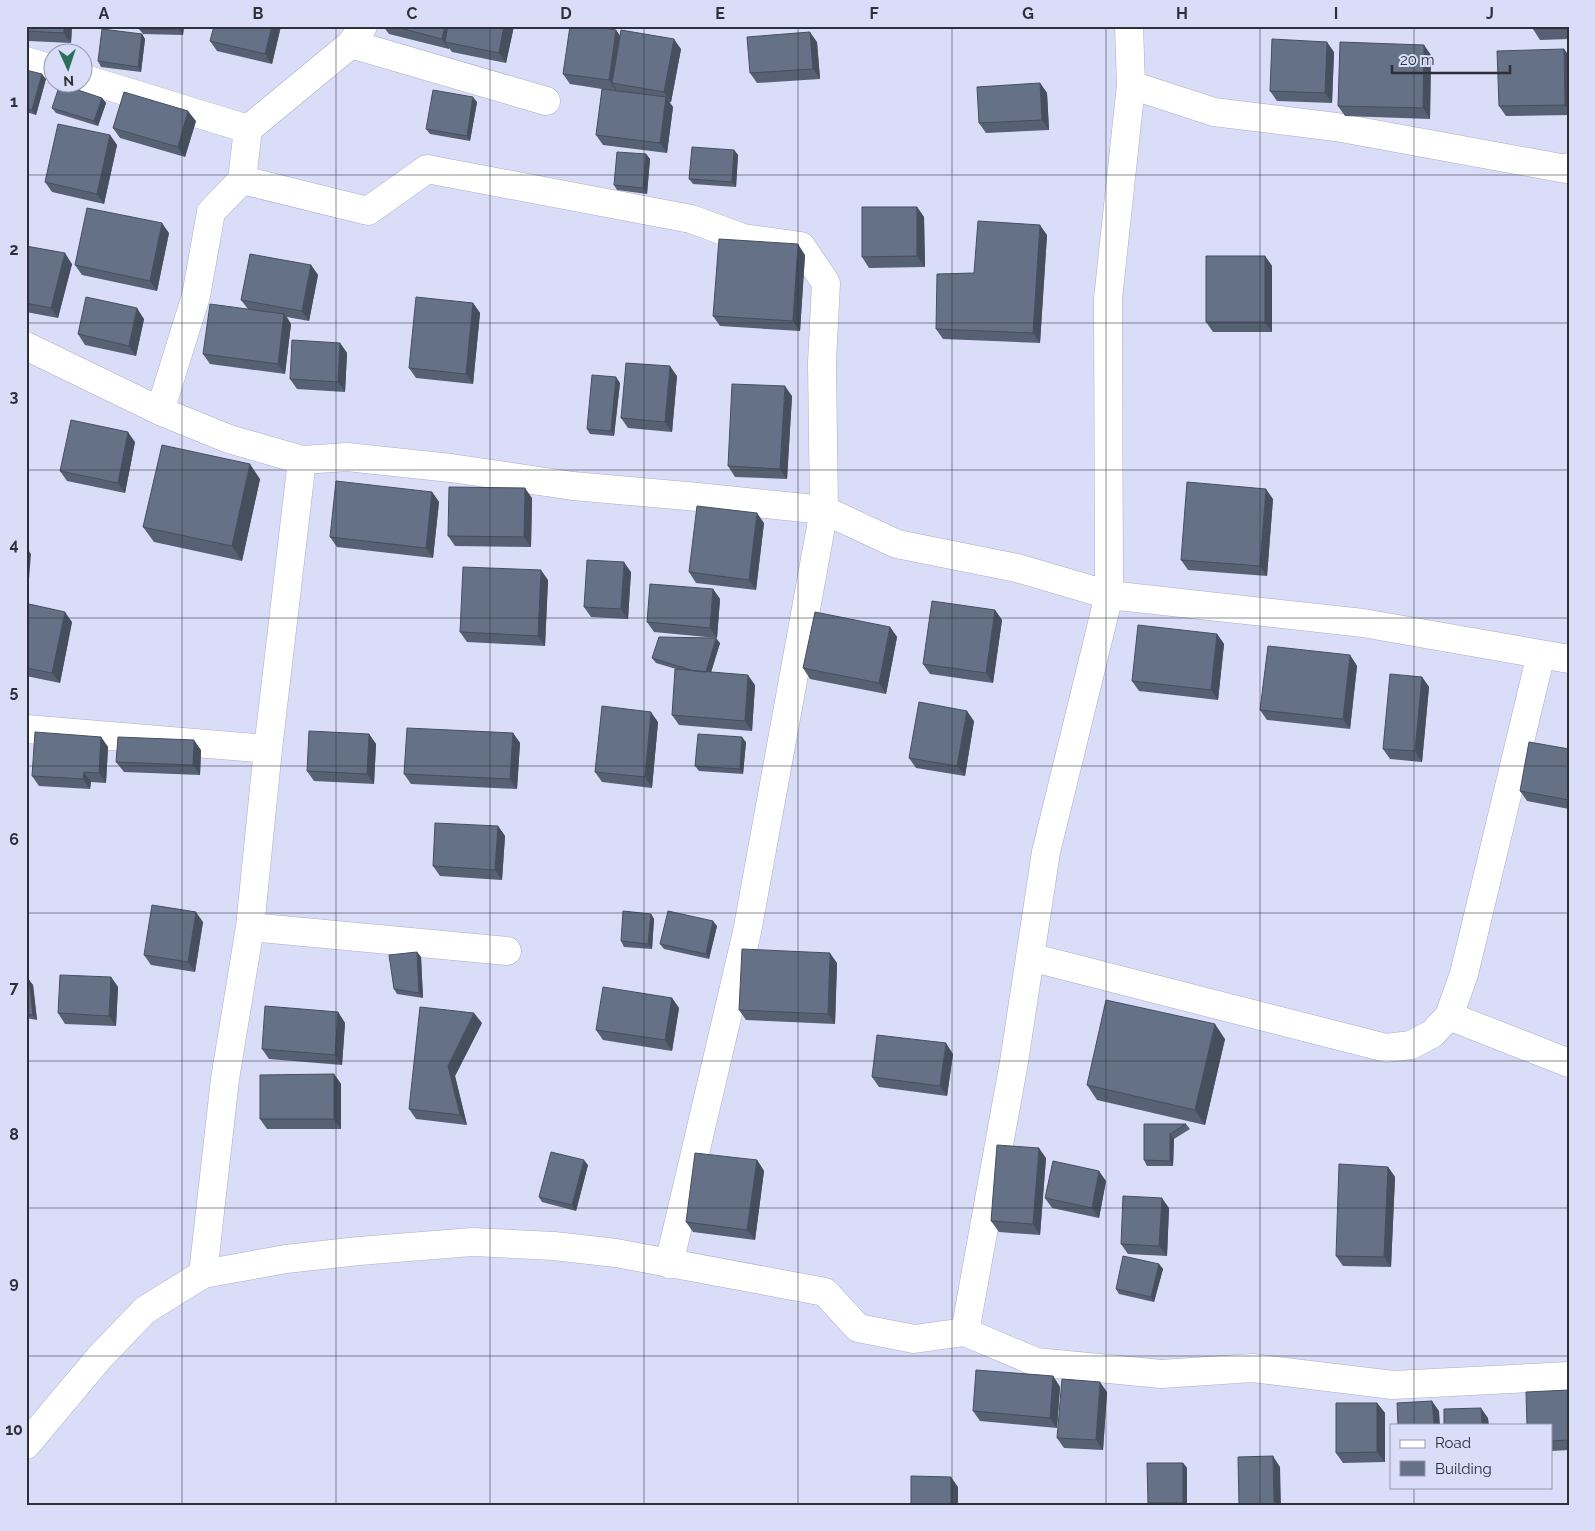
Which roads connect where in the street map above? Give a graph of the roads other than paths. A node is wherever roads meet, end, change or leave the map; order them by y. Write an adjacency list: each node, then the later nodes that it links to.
1 (1129, 26): 6 (street)
2 (357, 35): 7 (street); 8 (street)
3 (26, 61): 4 (street)
4 (42, 66)
5 (92, 81): 8 (street)
6 (1131, 85): 9 (street); 15 (street)
7 (546, 101)
8 (248, 129): 10 (street)
9 (1569, 167)
10 (242, 180): 12 (street); 14 (street)
11 (26, 346): 12 (street)
12 (160, 411): 13 (street)
13 (302, 460): 14 (street); 19 (street)
14 (824, 510): 15 (street); 25 (street)
15 (1108, 595): 16 (street); 22 (street)
16 (1540, 654): 17 (street); 23 (street)
17 (1569, 659)
18 (26, 729): 19 (street)
19 (268, 750): 20 (street)
20 (250, 927): 21 (street); 26 (street)
21 (507, 951)
22 (1030, 957): 23 (street); 27 (street)
23 (1449, 1016): 24 (street)
24 (1569, 1063)
25 (669, 1264): 26 (street); 27 (street)
26 (203, 1274): 29 (street)
27 (965, 1332): 28 (street)
28 (1569, 1376)
29 (26, 1445)

